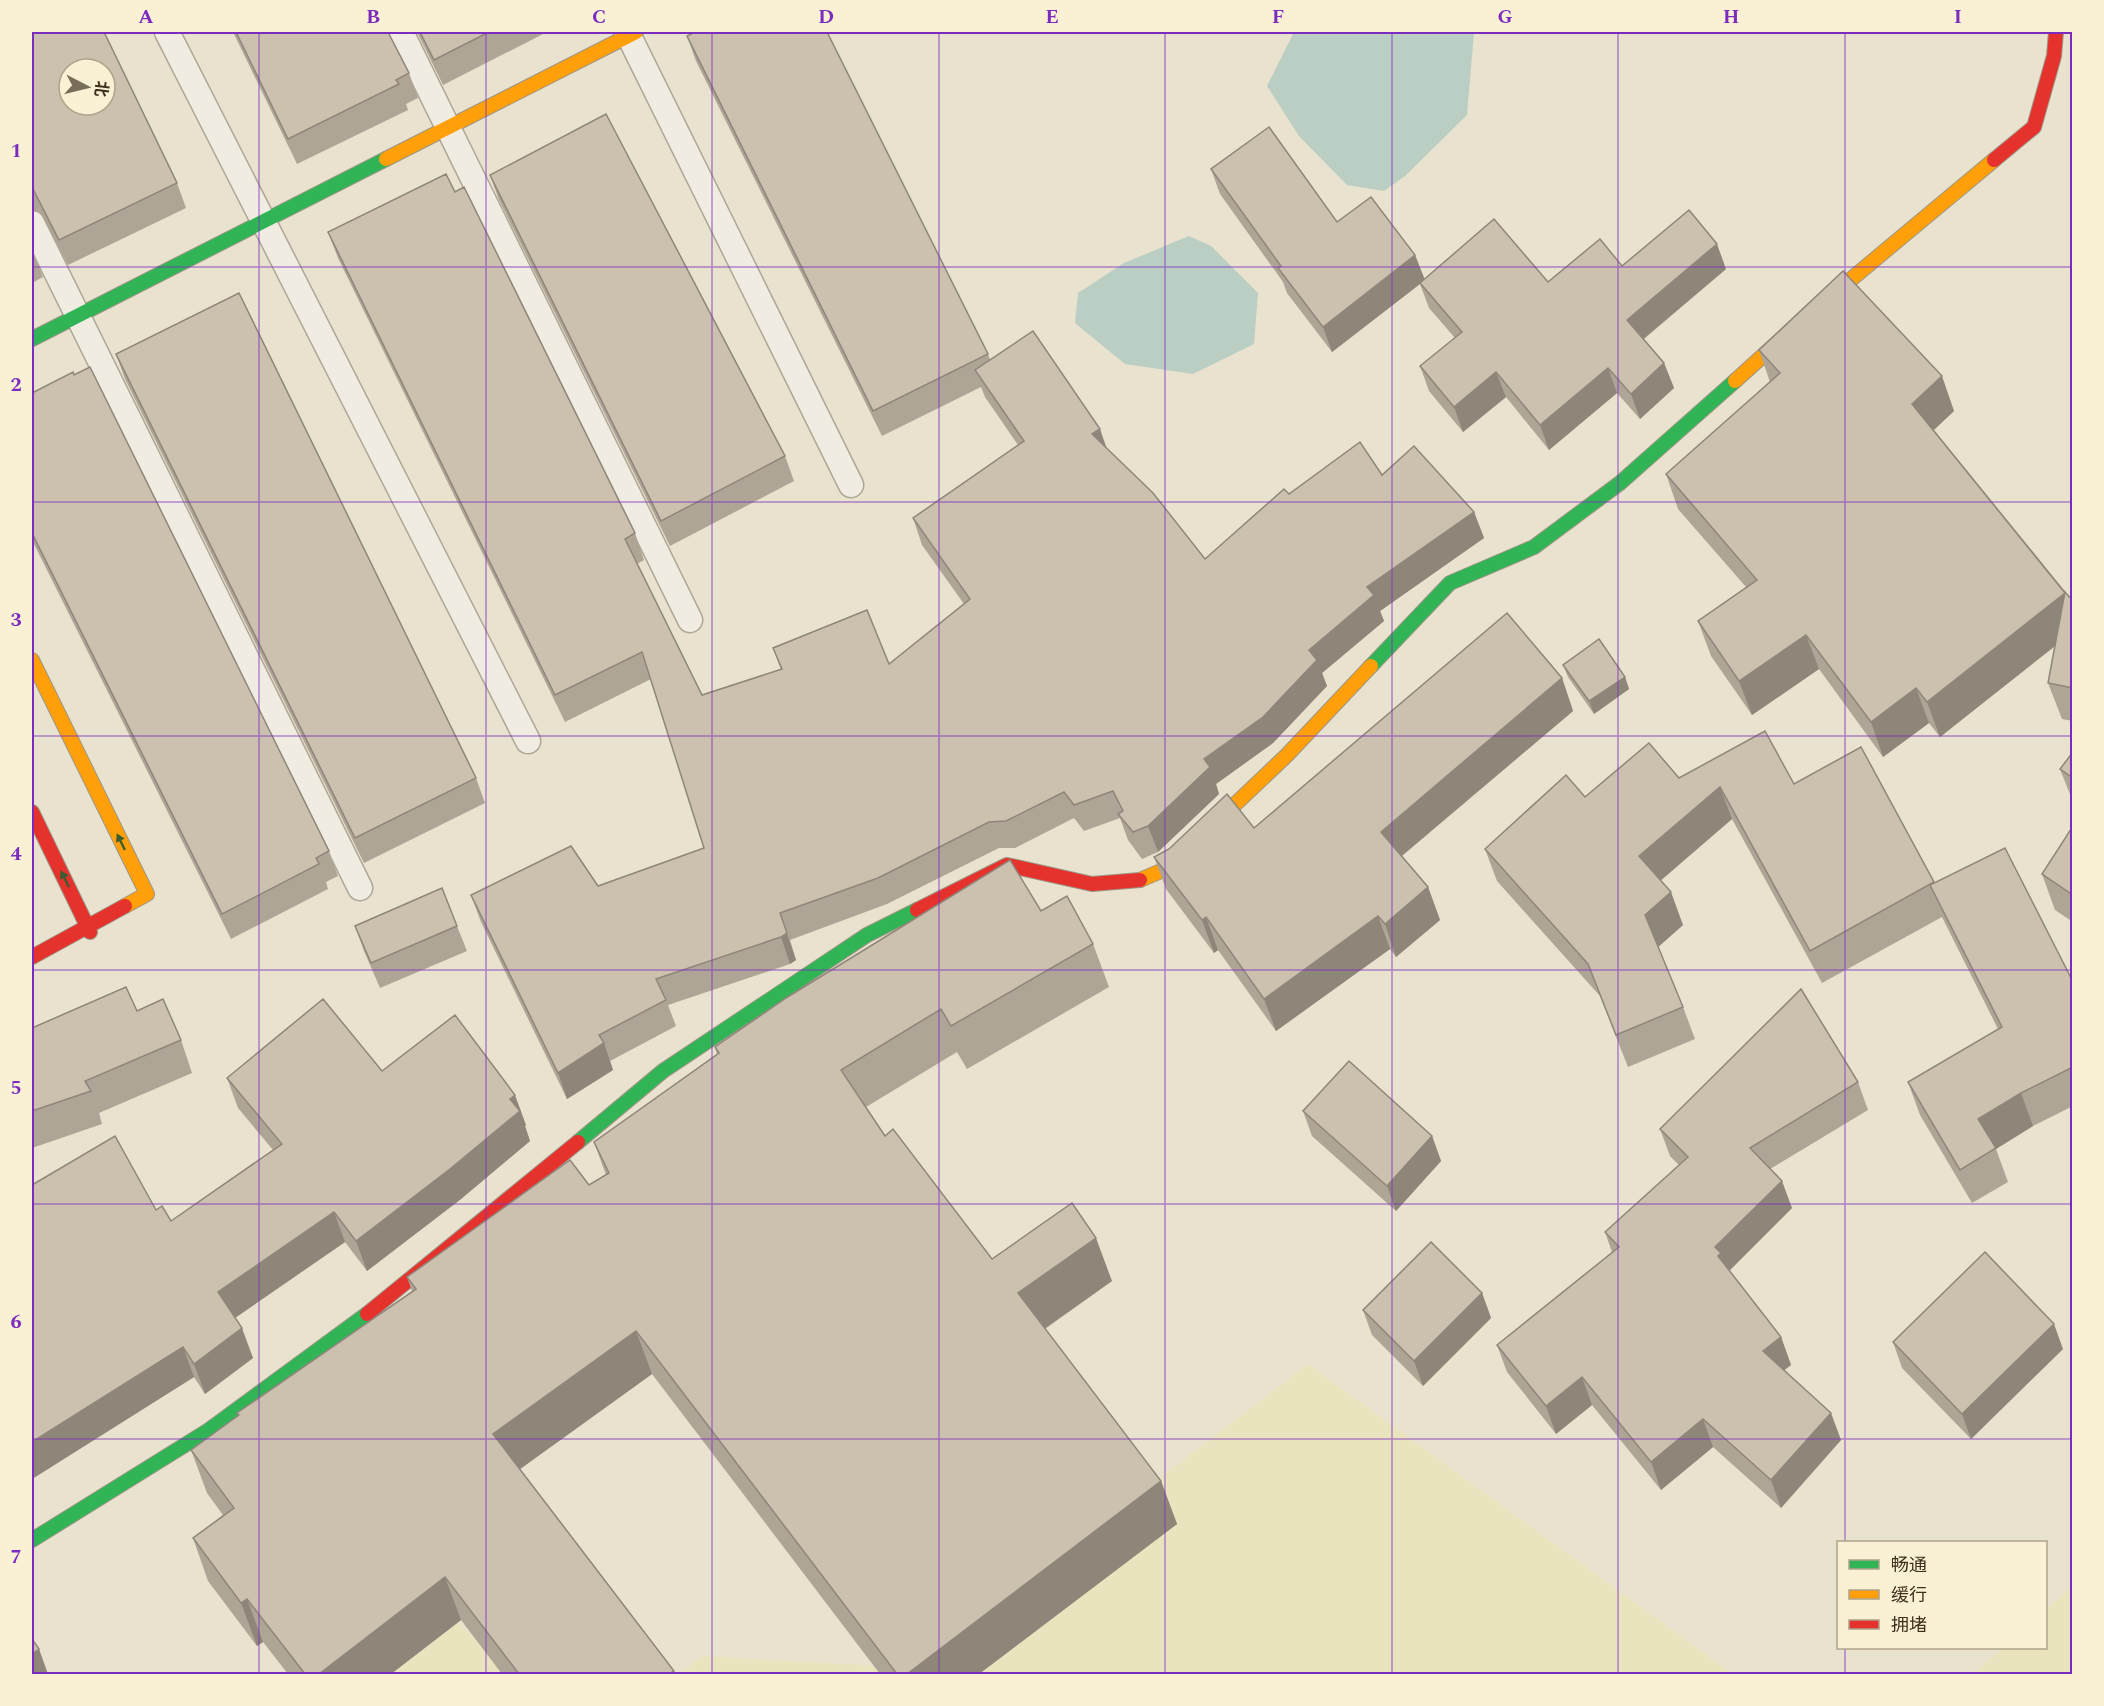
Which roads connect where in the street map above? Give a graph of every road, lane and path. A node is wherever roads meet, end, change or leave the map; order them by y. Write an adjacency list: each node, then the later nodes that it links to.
1 (167, 32): 6 (lane)
2 (401, 32): 5 (lane)
3 (2056, 32): 18 (street)
4 (631, 33): 5 (street); 10 (lane)
5 (448, 128): 6 (street); 11 (lane)
6 (264, 221): 8 (street); 13 (lane)
7 (32, 223): 8 (lane)
8 (77, 316): 9 (street); 15 (lane)
9 (32, 339)
10 (851, 485)
11 (690, 620)
12 (32, 660): 16 (street, one-way to 12)
13 (528, 741)
14 (32, 812): 16 (street, one-way to 14)
15 (360, 888)
16 (89, 929): 17 (street)
17 (33, 958)
18 (32, 1540)

